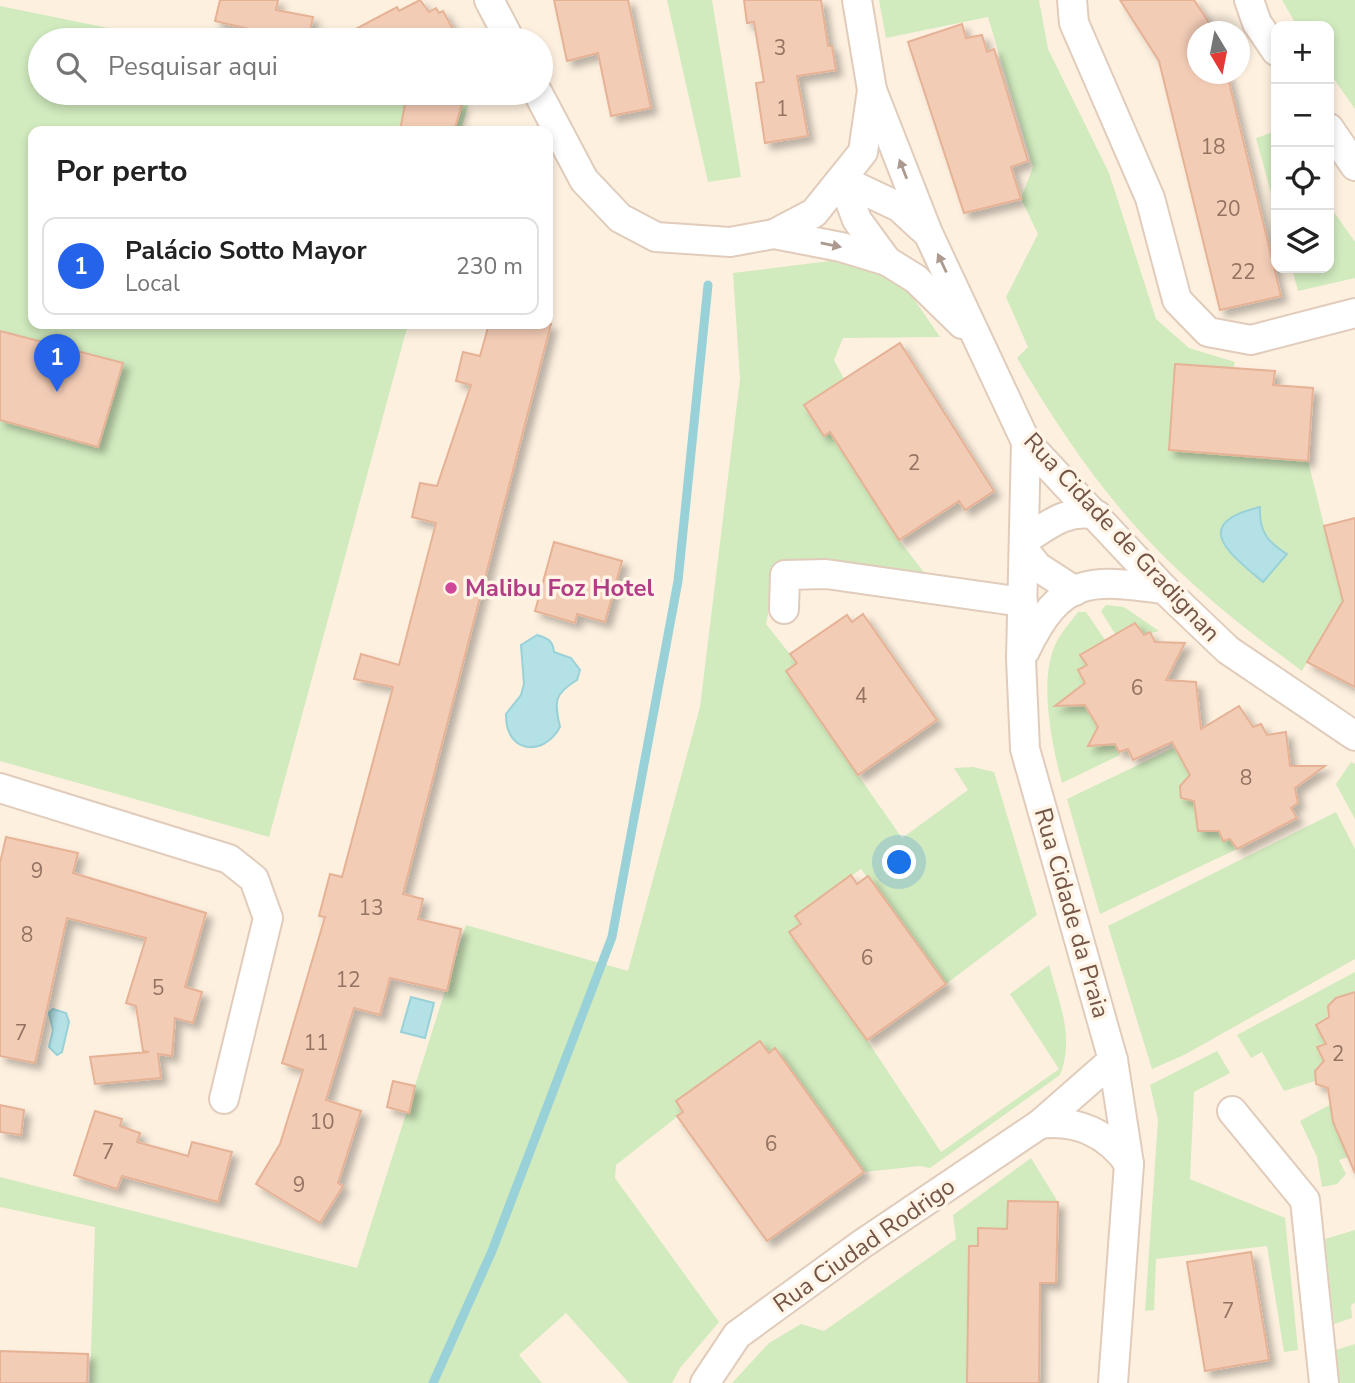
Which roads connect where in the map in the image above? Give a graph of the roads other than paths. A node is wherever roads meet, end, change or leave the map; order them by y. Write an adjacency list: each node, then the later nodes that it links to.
1 (489, 0): 5 (street)
2 (858, 0): 7 (street)
3 (1072, 0): 15 (street)
4 (1249, 0): 6 (street)
5 (504, 28)
6 (1271, 44)
7 (872, 90): 11 (street); 12 (street, Rua Cidade de Gradignan, one-way to 7)
8 (544, 105): 13 (street)
9 (1334, 135): 10 (street)
10 (1355, 166)
11 (842, 180): 12 (street); 13 (street); 14 (street)
12 (928, 233): 16 (street, Rua Cidade de Gradignan, one-way to 12)
13 (774, 234): 14 (street, one-way to 14)
14 (887, 261): 16 (street)
15 (1355, 313)
16 (976, 338): 17 (street, Rua Cidade de Gradignan)
17 (1026, 442): 18 (street, Rua Cidade de Gradignan); 19 (street, Rua Cidade da Praia)
18 (1103, 522): 19 (street); 20 (street); 21 (street, Rua Cidade de Gradignan)
19 (1025, 546): 20 (street); 22 (street, Rua Cidade da Praia)
20 (1084, 587): 21 (street); 24 (street)
21 (1164, 589): 25 (street, Rua Cidade de Gradignan)
22 (1023, 602): 23 (street); 24 (street, Rua Cidade da Praia)
23 (784, 609)
24 (1021, 659): 27 (street, Rua Cidade da Praia)
25 (1355, 736)
26 (0, 788): 28 (street)
27 (1113, 1060): 30 (street, Rua Ciudad Rodrigo); 31 (street, Rua Cidade da Praia)
28 (225, 1099)
29 (1232, 1111): 34 (street)
30 (1040, 1124): 31 (street); 32 (street, Rua Ciudad Rodrigo)
31 (1129, 1164): 33 (street, Rua Cidade da Praia)
32 (705, 1383)
33 (1113, 1383)
34 (1324, 1383)

